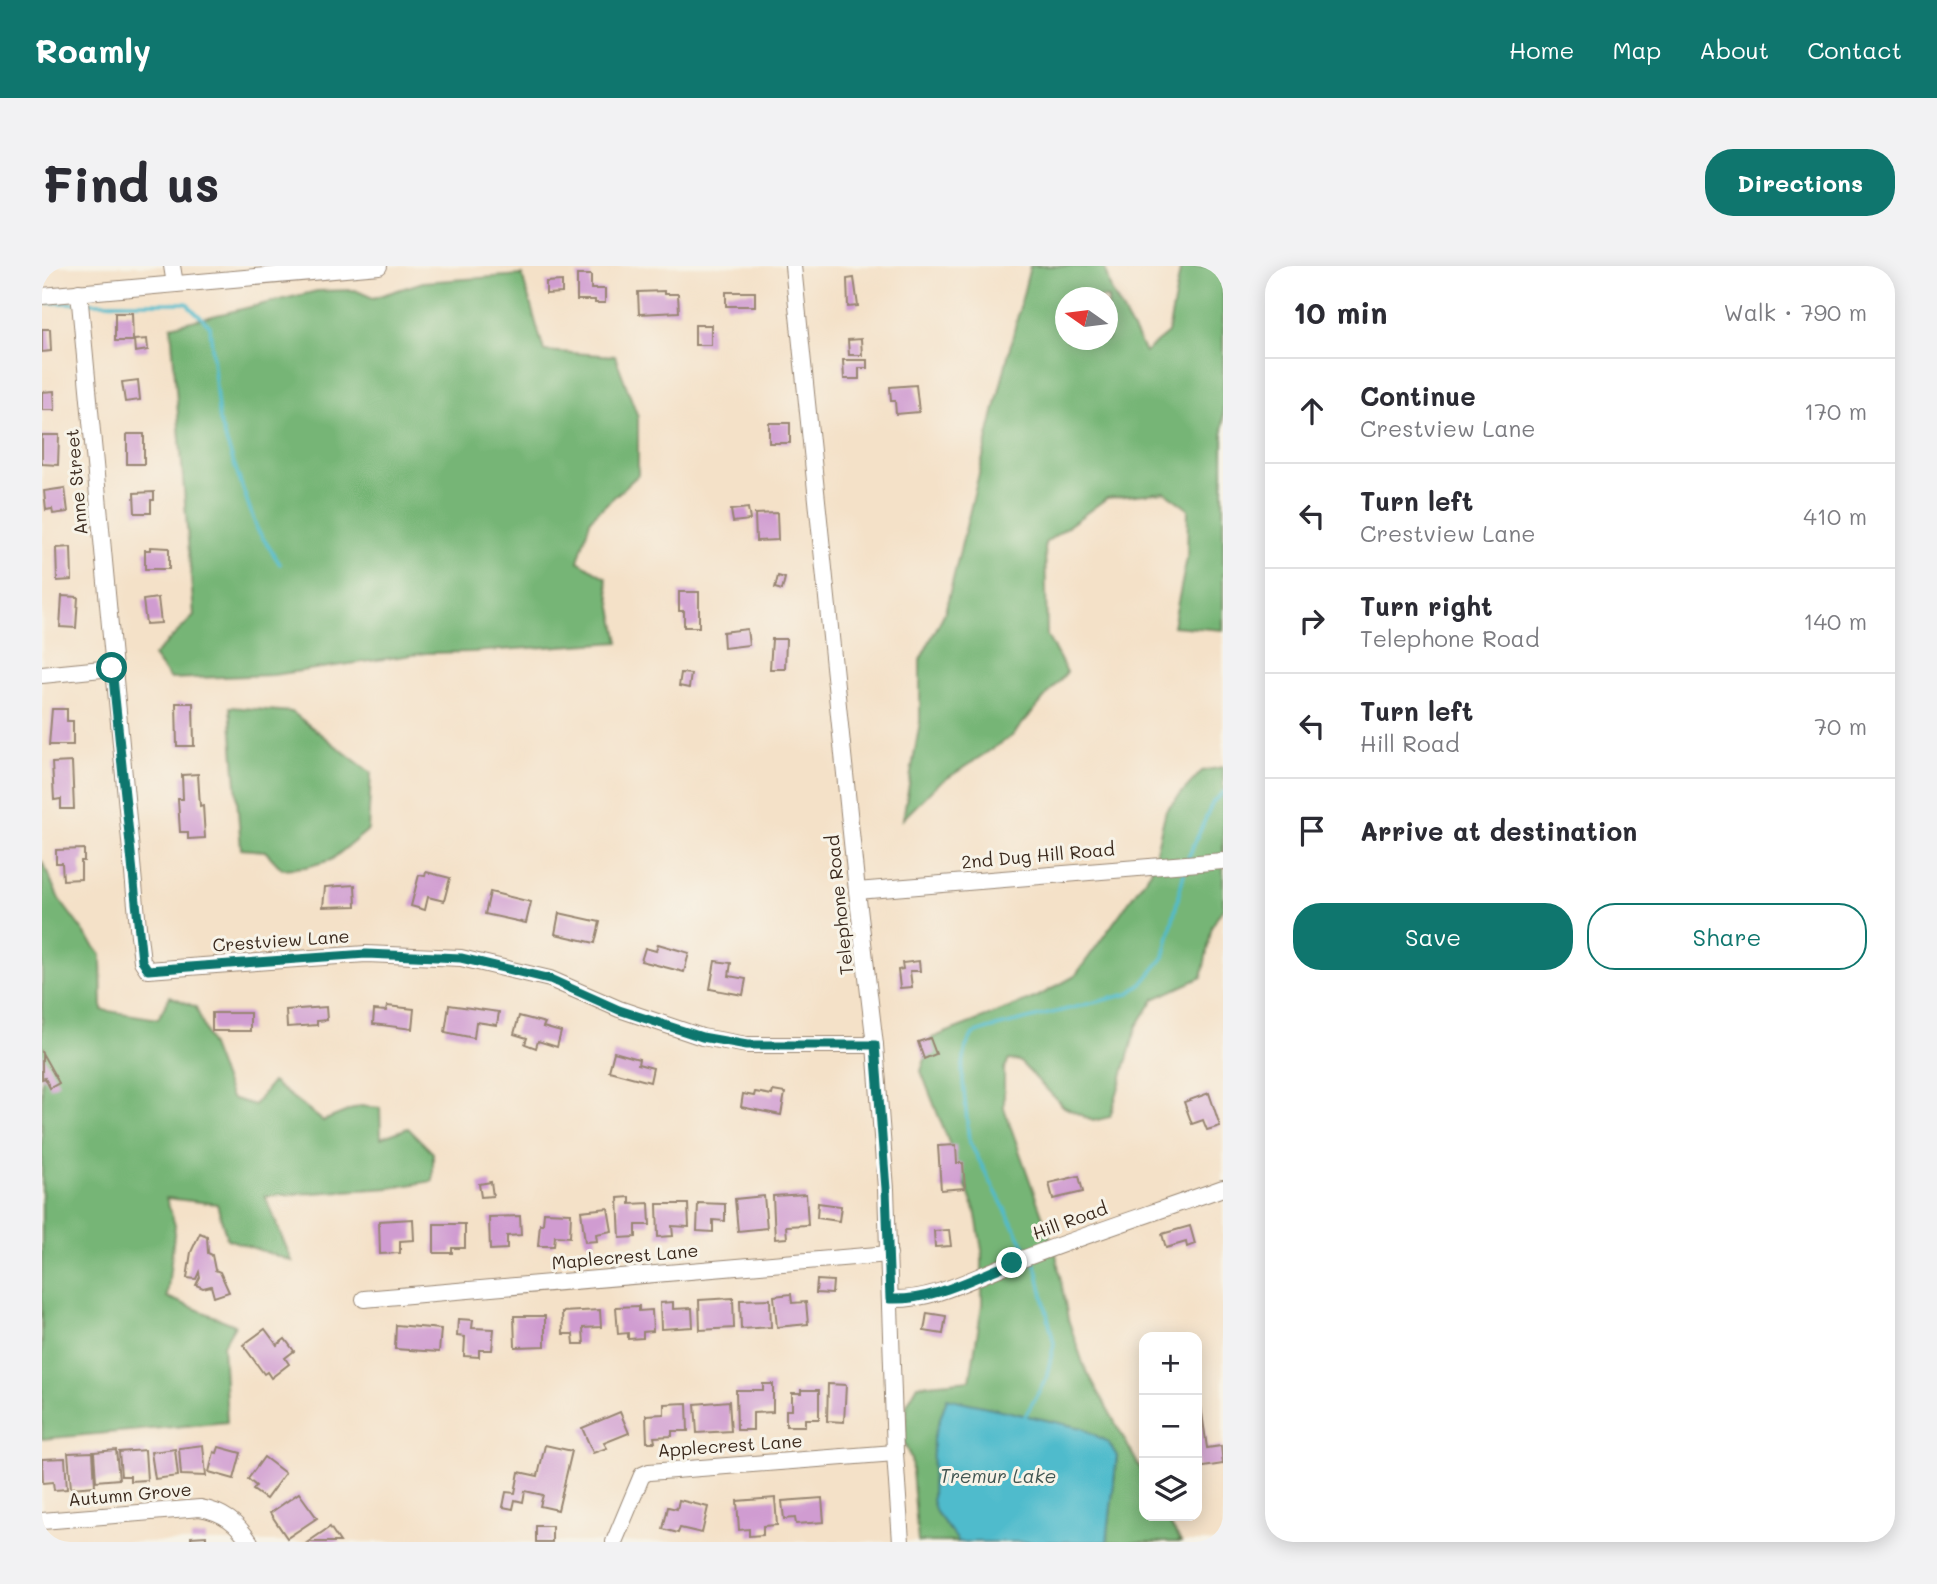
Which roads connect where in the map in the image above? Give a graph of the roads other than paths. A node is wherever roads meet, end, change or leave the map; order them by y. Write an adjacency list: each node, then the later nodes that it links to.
1 (172, 266): 4 (street)
2 (379, 266): 4 (street)
3 (793, 266): 10 (street, Telephone Road)
4 (175, 284): 5 (street)
5 (79, 292): 6 (street); 7 (street, Anne Street)
6 (42, 296)
7 (112, 668): 8 (street); 11 (street, Crestview Lane)
8 (42, 675)
9 (1223, 861): 10 (street, 2nd Dug Hill Road)
10 (857, 891): 11 (street, Telephone Road)
11 (875, 1045): 13 (street, Telephone Road)
12 (1223, 1188): 15 (street, Hill Road)
13 (889, 1254): 14 (street, Maplecrest Lane); 15 (street, Telephone Road)
14 (364, 1299)
15 (890, 1299): 16 (street, Telephone Road)
16 (895, 1453): 19 (street, Applecrest Lane); 20 (street, Telephone Road)
17 (42, 1521): 18 (street, Autumn Grove)
18 (250, 1542)
19 (614, 1542)
20 (901, 1542)

